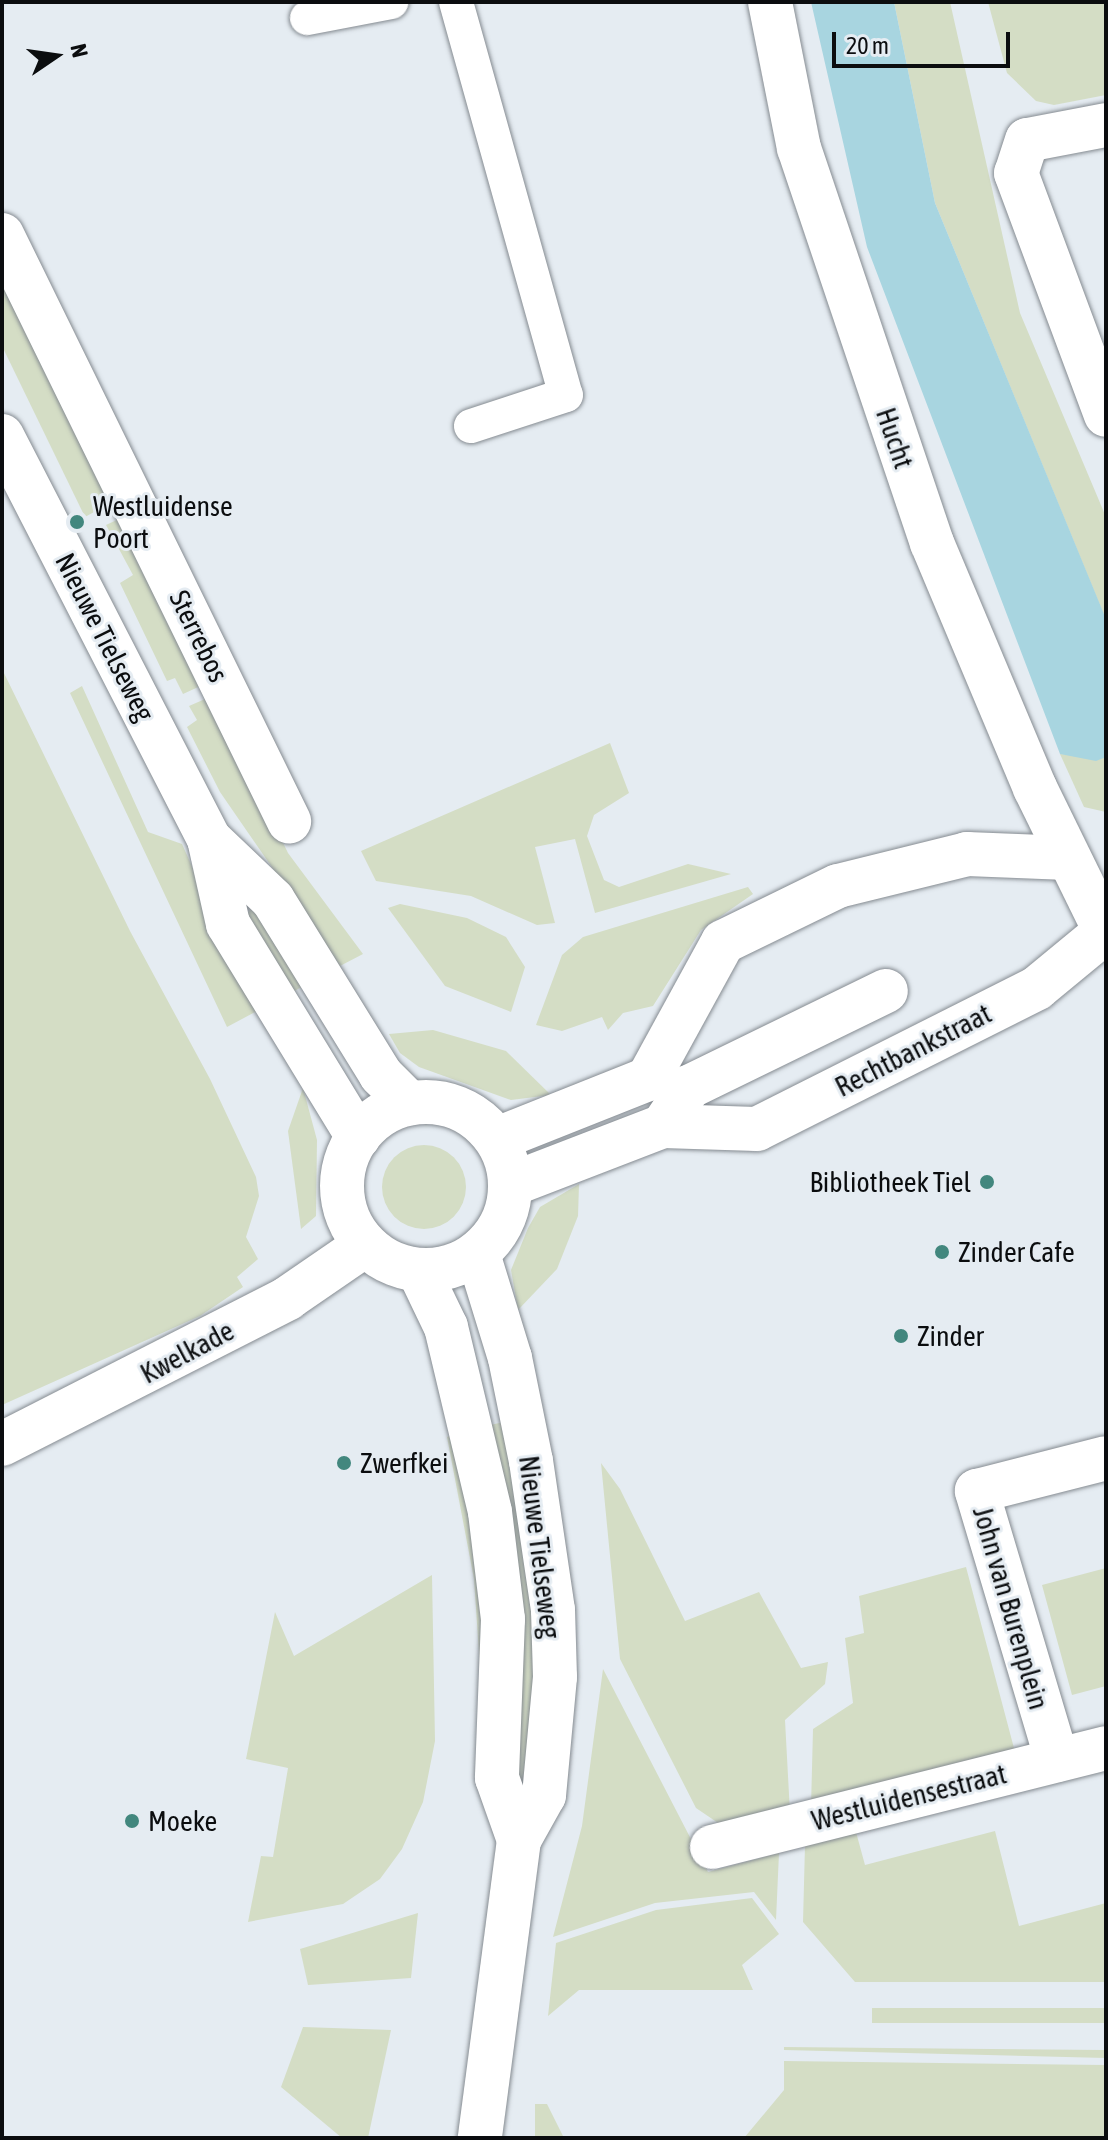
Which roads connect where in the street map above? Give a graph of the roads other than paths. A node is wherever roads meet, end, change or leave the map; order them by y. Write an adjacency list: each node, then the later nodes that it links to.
1 (391, 2): 4 (lane)
2 (456, 2): 8 (lane)
3 (770, 2): 12 (street, Hucht)
4 (307, 18)
5 (1106, 125): 7 (street)
6 (2, 235): 10 (street, Sterrebos)
7 (1106, 415)
8 (471, 426)
9 (2, 436): 11 (street, Nieuwe Tielseweg)
10 (289, 821)
11 (209, 839): 15 (street, Nieuwe Tielseweg); 17 (street, Nieuwe Tielseweg)
12 (1094, 901): 14 (street); 16 (street, Rechtbankstraat)
13 (886, 991): 14 (street)
14 (669, 1083): 16 (street); 18 (street)
15 (409, 1103): 17 (street); 18 (street)
16 (663, 1126): 19 (street, Rechtbankstraat)
17 (358, 1137): 20 (street)
18 (497, 1139): 19 (street)
19 (510, 1185): 21 (street)
20 (365, 1245): 22 (street); 23 (street, Kwelkade)
21 (478, 1254): 22 (street); 27 (street, Nieuwe Tielseweg)
22 (419, 1271): 27 (street, Nieuwe Tielseweg)
23 (2, 1444)
24 (1106, 1458): 26 (street, John van Burenplein)
25 (1106, 1748): 26 (street, Westluidensestraat)
26 (1057, 1760): 28 (street, Westluidensestraat)
27 (519, 1840): 29 (street, Nieuwe Tielseweg)
28 (712, 1847)
29 (480, 2138)

